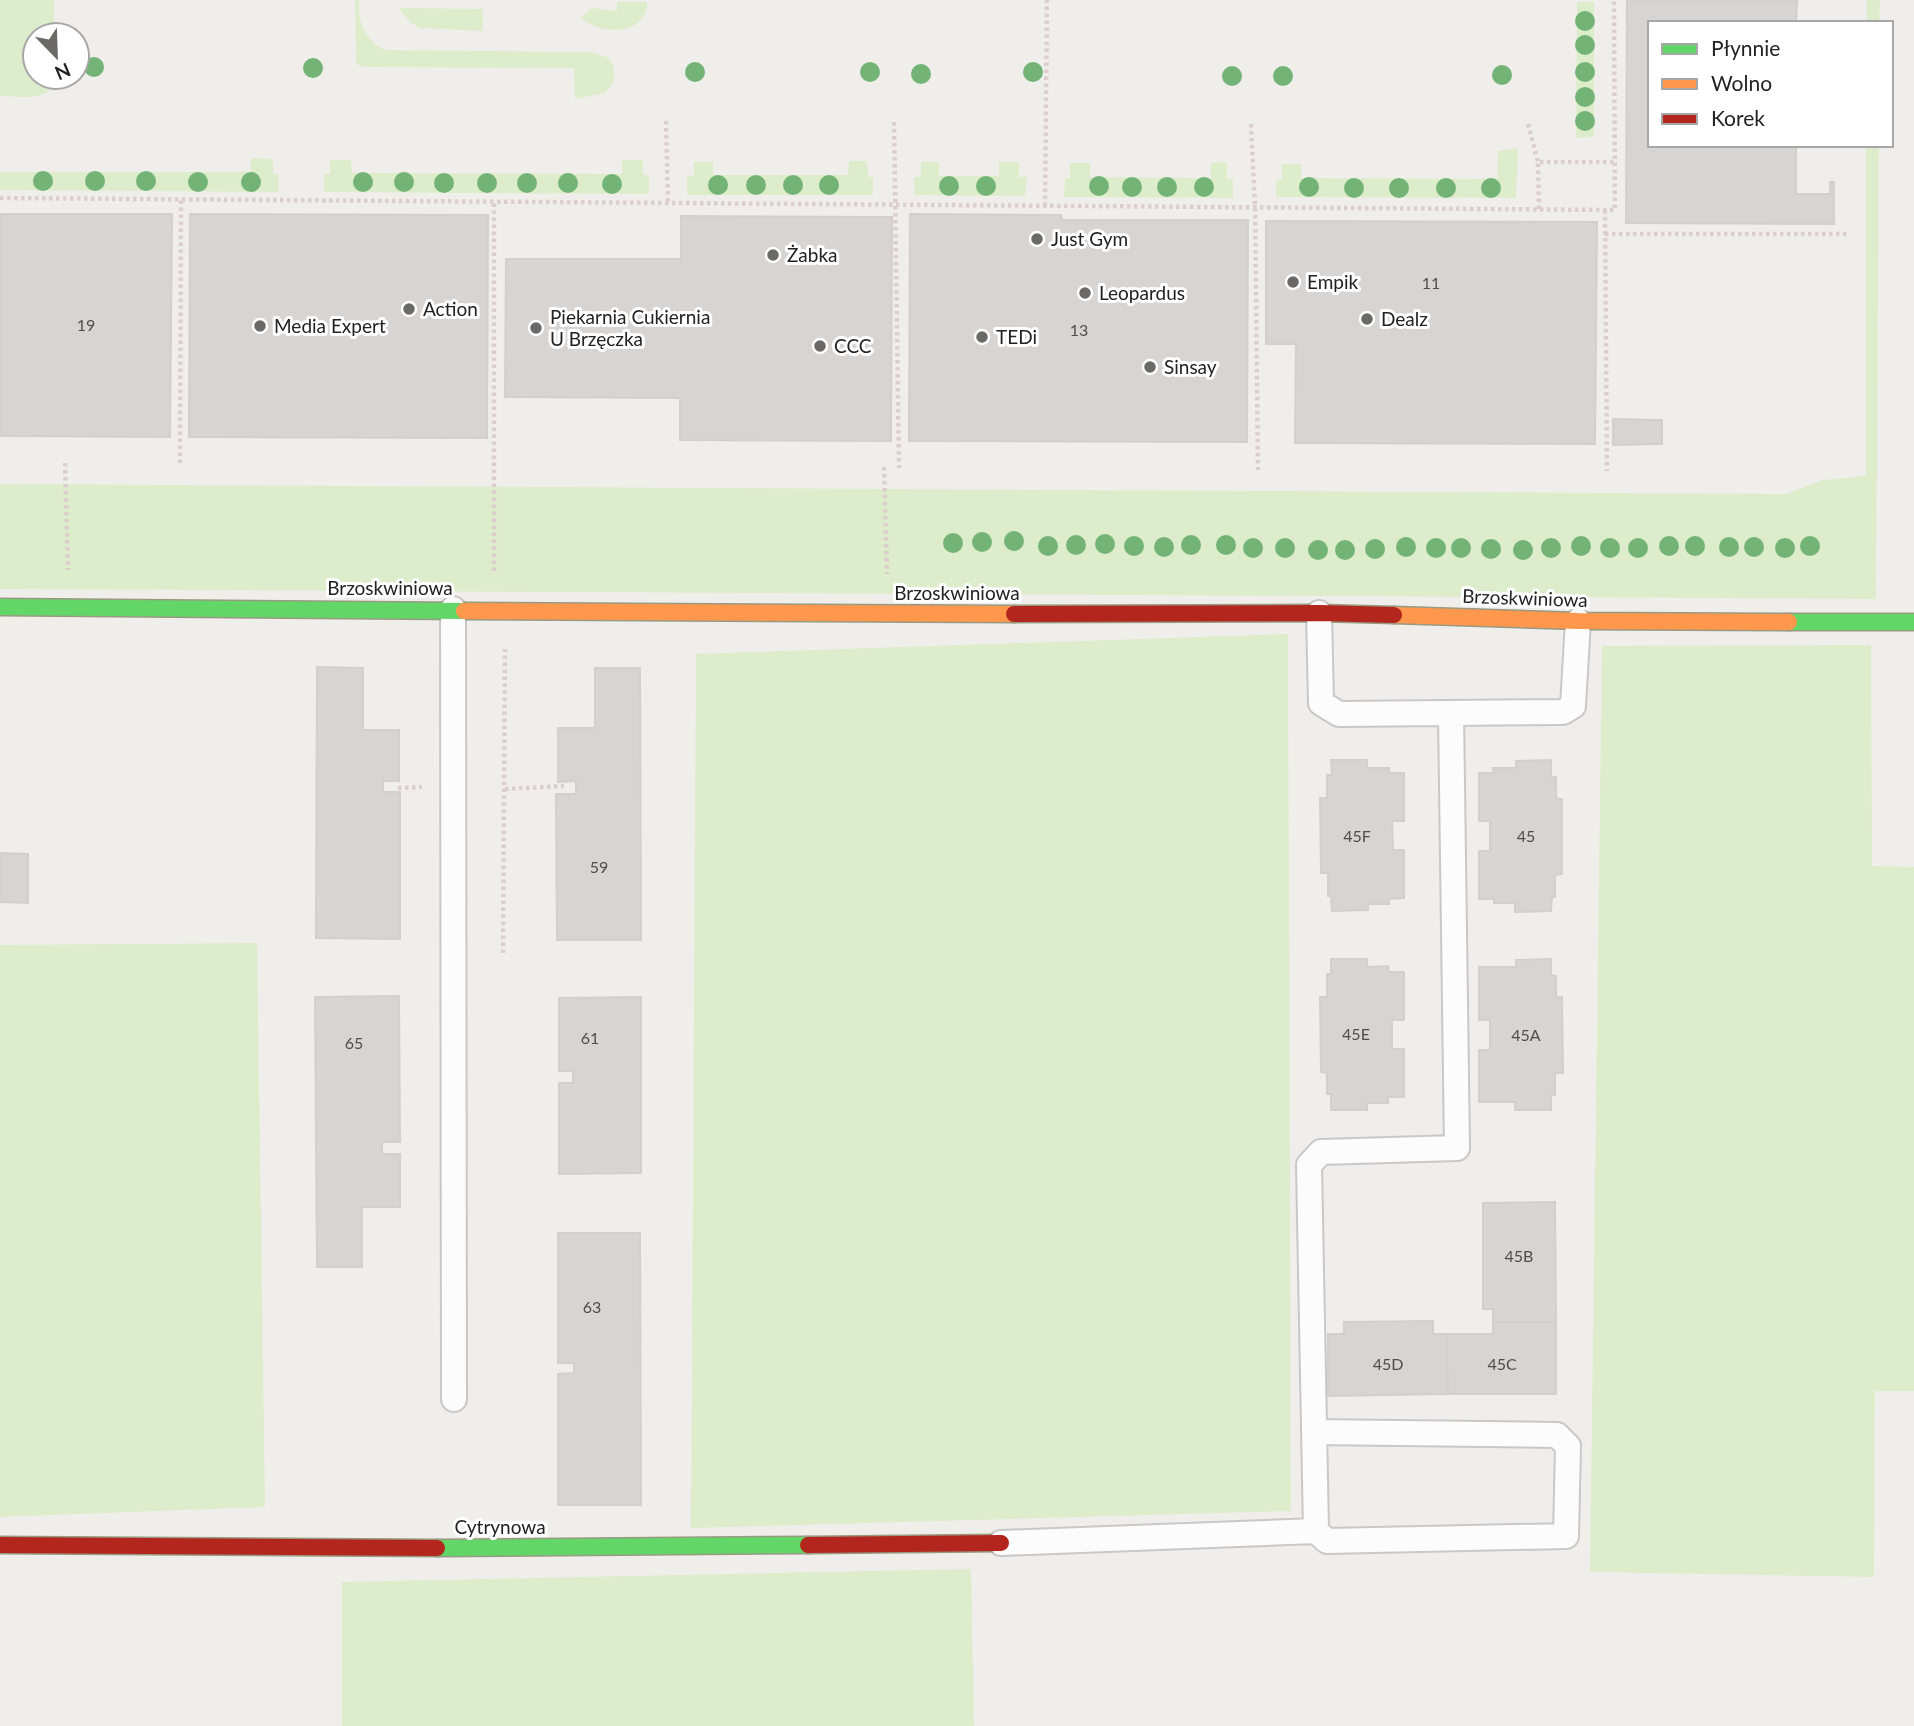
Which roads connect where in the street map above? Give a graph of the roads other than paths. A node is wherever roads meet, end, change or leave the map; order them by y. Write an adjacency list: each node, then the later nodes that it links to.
1 (0, 607): 2 (street, Brzoskwiniowa)
2 (453, 609): 3 (street, Brzoskwiniowa); 7 (lane)
3 (1319, 613): 4 (street, Brzoskwiniowa); 6 (lane)
4 (1578, 621): 5 (street, Brzoskwiniowa); 6 (lane)
5 (1914, 622)
6 (1451, 713): 8 (lane)
7 (454, 1399)
8 (1314, 1432): 9 (lane); 9 (lane)
9 (1316, 1531): 10 (lane)
10 (1001, 1543): 11 (street, Cytrynowa)
11 (0, 1545)

